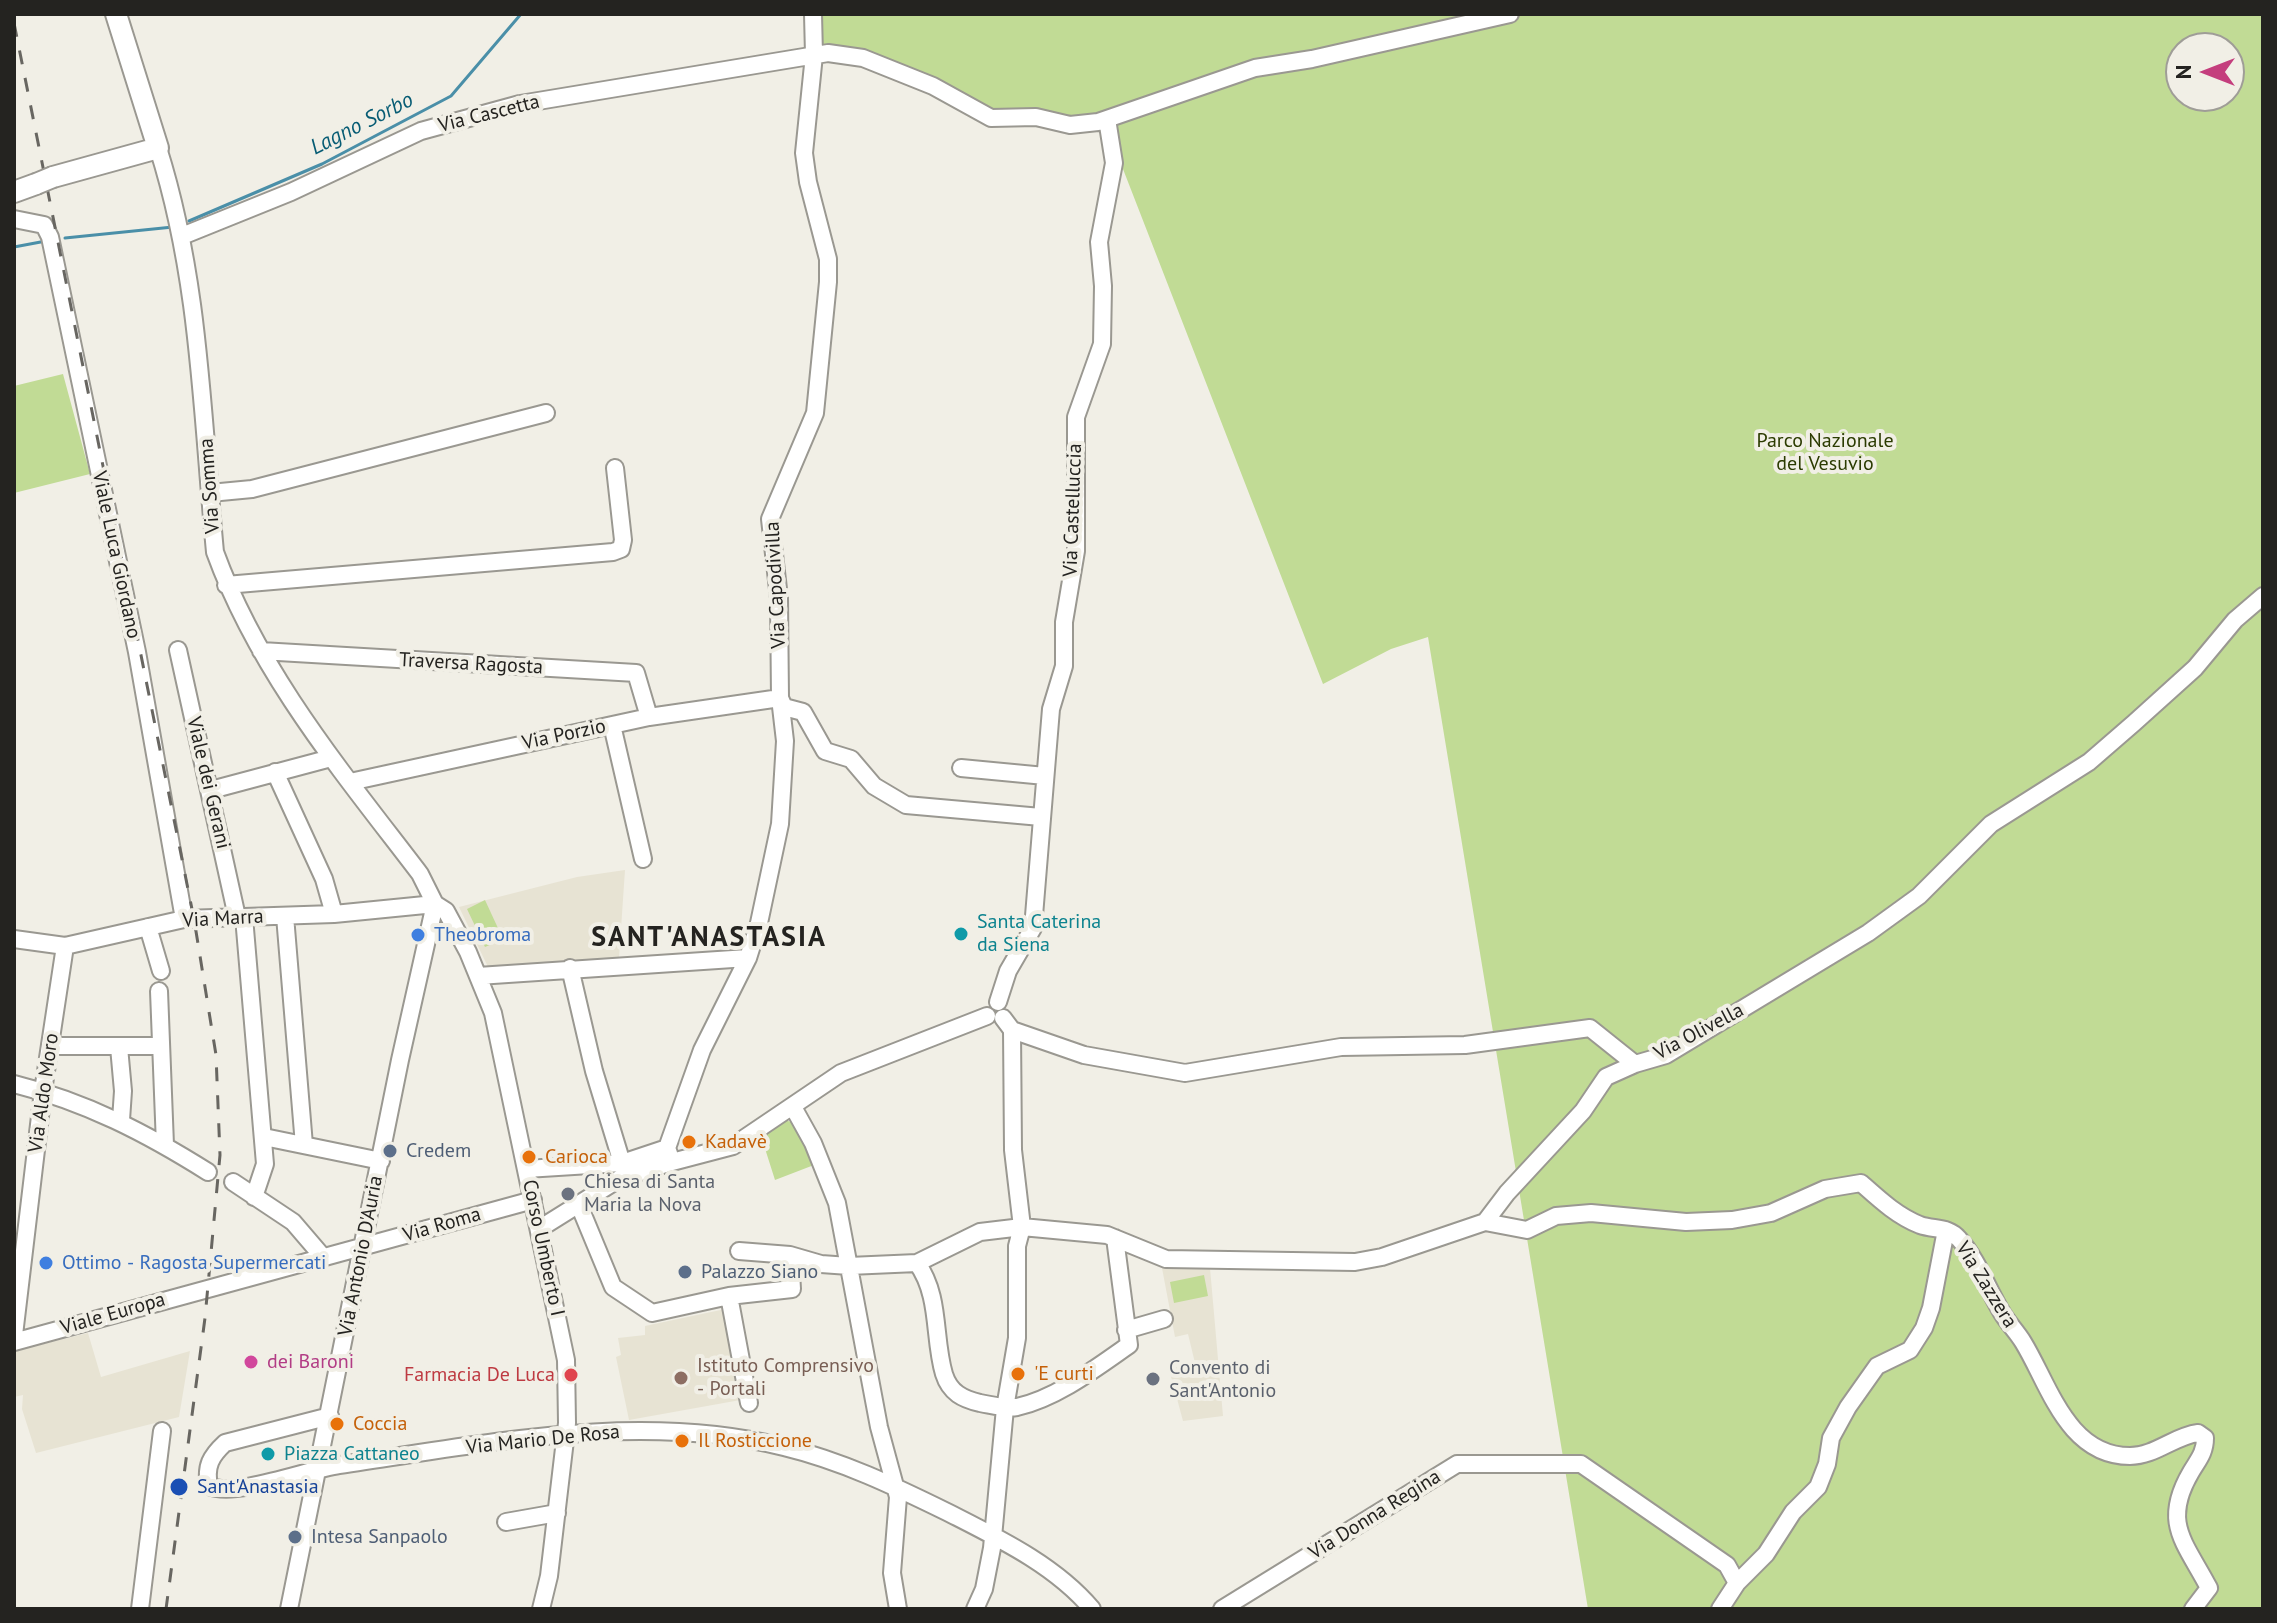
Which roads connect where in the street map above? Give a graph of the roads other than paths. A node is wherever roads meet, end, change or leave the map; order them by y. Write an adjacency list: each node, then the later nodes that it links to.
1 (116, 14): 6 (main road, Via Somma)
2 (813, 14): 4 (street, Via Capodivilla)
3 (1510, 14): 5 (street, Via Cascetta)
4 (814, 55): 5 (street, Via Cascetta); 9 (street, Via Cascetta); 17 (street, Via Capodivilla)
5 (1107, 119): 23 (street, Via Castelluccia)
6 (158, 148): 7 (main road); 9 (street, Via Somma)
7 (14, 192)
8 (14, 219): 32 (street, Viale Luca Giordano)
9 (182, 236): 12 (street, Via Somma)
10 (546, 413): 12 (street)
11 (615, 468): 13 (street)
12 (210, 493): 13 (street, Via Somma)
13 (226, 585): 16 (street, Via Somma)
14 (2263, 596): 45 (street, Via Olivella)
15 (178, 650): 25 (street, Viale dei Gerani)
16 (261, 651): 18 (street, Traversa Ragosta); 20 (street, Via Somma)
17 (780, 698): 18 (street, Via Porzio); 26 (street); 36 (street, Via Capodivilla)
18 (649, 717): 19 (street, Via Porzio)
19 (612, 725): 24 (street, Via Porzio); 27 (street)
20 (331, 758): 22 (street); 24 (street, Via Somma)
21 (961, 768): 23 (street)
22 (275, 772): 25 (street); 29 (street)
23 (1045, 776): 26 (street, Via Castelluccia)
24 (350, 782): 28 (street, Via Somma)
25 (211, 790): 31 (street, Viale dei Gerani)
26 (1041, 817): 41 (street, Via Castelluccia)
27 (643, 859)
28 (435, 904): 29 (street, Via Marra); 39 (street, Corso Umberto I); 54 (street, Via Antonio D'Auria)
29 (334, 914): 30 (street, Via Marra)
30 (285, 916): 31 (street, Via Marra); 52 (street)
31 (241, 917): 32 (street, Via Marra); 50 (street, Viale dei Gerani)
32 (184, 919): 33 (street, Via Marra)
33 (148, 927): 35 (street, Via Marra); 38 (street)
34 (14, 939): 35 (street, Via Marra)
35 (65, 946): 42 (street, Via Aldo Moro)
36 (748, 958): 37 (street); 53 (street, Via Capodivilla)
37 (570, 968): 39 (street); 56 (street)
38 (161, 971)
39 (478, 976): 55 (street, Corso Umberto I)
40 (159, 991): 43 (street)
41 (1000, 1016): 45 (street, Via Olivella); 48 (street); 63 (street)
42 (50, 1046): 44 (street); 47 (street, Via Aldo Moro)
43 (161, 1046): 44 (street); 51 (street)
44 (119, 1047): 49 (street)
45 (1635, 1064): 62 (street)
46 (14, 1084): 47 (street)
47 (43, 1091): 49 (street); 77 (street, Via Aldo Moro)
48 (793, 1107): 53 (street); 72 (street)
49 (121, 1120): 51 (street)
50 (264, 1137): 52 (street); 59 (street, Viale dei Gerani)
51 (165, 1145): 57 (street)
52 (304, 1145): 54 (street)
53 (669, 1155): 56 (street)
54 (381, 1161): 67 (street, Via Antonio D'Auria)
55 (526, 1169): 56 (street); 60 (street, Corso Umberto I)
56 (620, 1171): 61 (street)
57 (208, 1172)
58 (233, 1182): 59 (street)
59 (254, 1197): 70 (street)
60 (533, 1200): 64 (street, Corso Umberto I); 67 (street, Via Roma)
61 (579, 1205): 64 (street); 74 (street)
62 (1485, 1222): 65 (street, Via Zazzera); 66 (street)
63 (1022, 1227): 66 (street); 71 (street); 80 (street)
64 (539, 1229): 83 (street, Corso Umberto I)
65 (1946, 1230): 89 (street); 98 (street, Via Zazzera)
66 (1115, 1238): 76 (street)
67 (362, 1247): 70 (street, Via Roma); 81 (street, Via Antonio D'Auria)
68 (739, 1251): 69 (street)
69 (790, 1255): 72 (street); 74 (street)
70 (323, 1257): 73 (street, Via Roma)
71 (917, 1263): 72 (street); 80 (street)
72 (849, 1266): 85 (street)
73 (212, 1287): 78 (street, Viale Europa)
74 (738, 1295): 79 (street)
75 (1164, 1319): 76 (street)
76 (1126, 1330): 80 (street)
77 (14, 1335)
78 (14, 1342)
79 (749, 1403)
80 (1005, 1408): 88 (street)
81 (330, 1416): 84 (street, Via Antonio D'Auria); 84 (street, Via Mario De Rosa)
82 (162, 1431): 90 (street)
83 (565, 1434): 84 (street, Via Mario De Rosa); 85 (street, Via Mario De Rosa); 86 (street, Corso Umberto I)
84 (317, 1471): 91 (street, Via Antonio D'Auria)
85 (894, 1485): 88 (street, Via Mario De Rosa); 93 (street)
86 (557, 1513): 87 (street); 92 (street, Corso Umberto I)
87 (506, 1522)
88 (992, 1534): 94 (street); 95 (street, Via Mario De Rosa)
89 (1737, 1583): 96 (street, Via Donna Regina); 97 (street)
90 (140, 1609)
91 (289, 1609)
92 (541, 1609)
93 (898, 1609)
94 (975, 1609)
95 (1092, 1609)
96 (1222, 1609)
97 (1720, 1609)
98 (2193, 1609)

